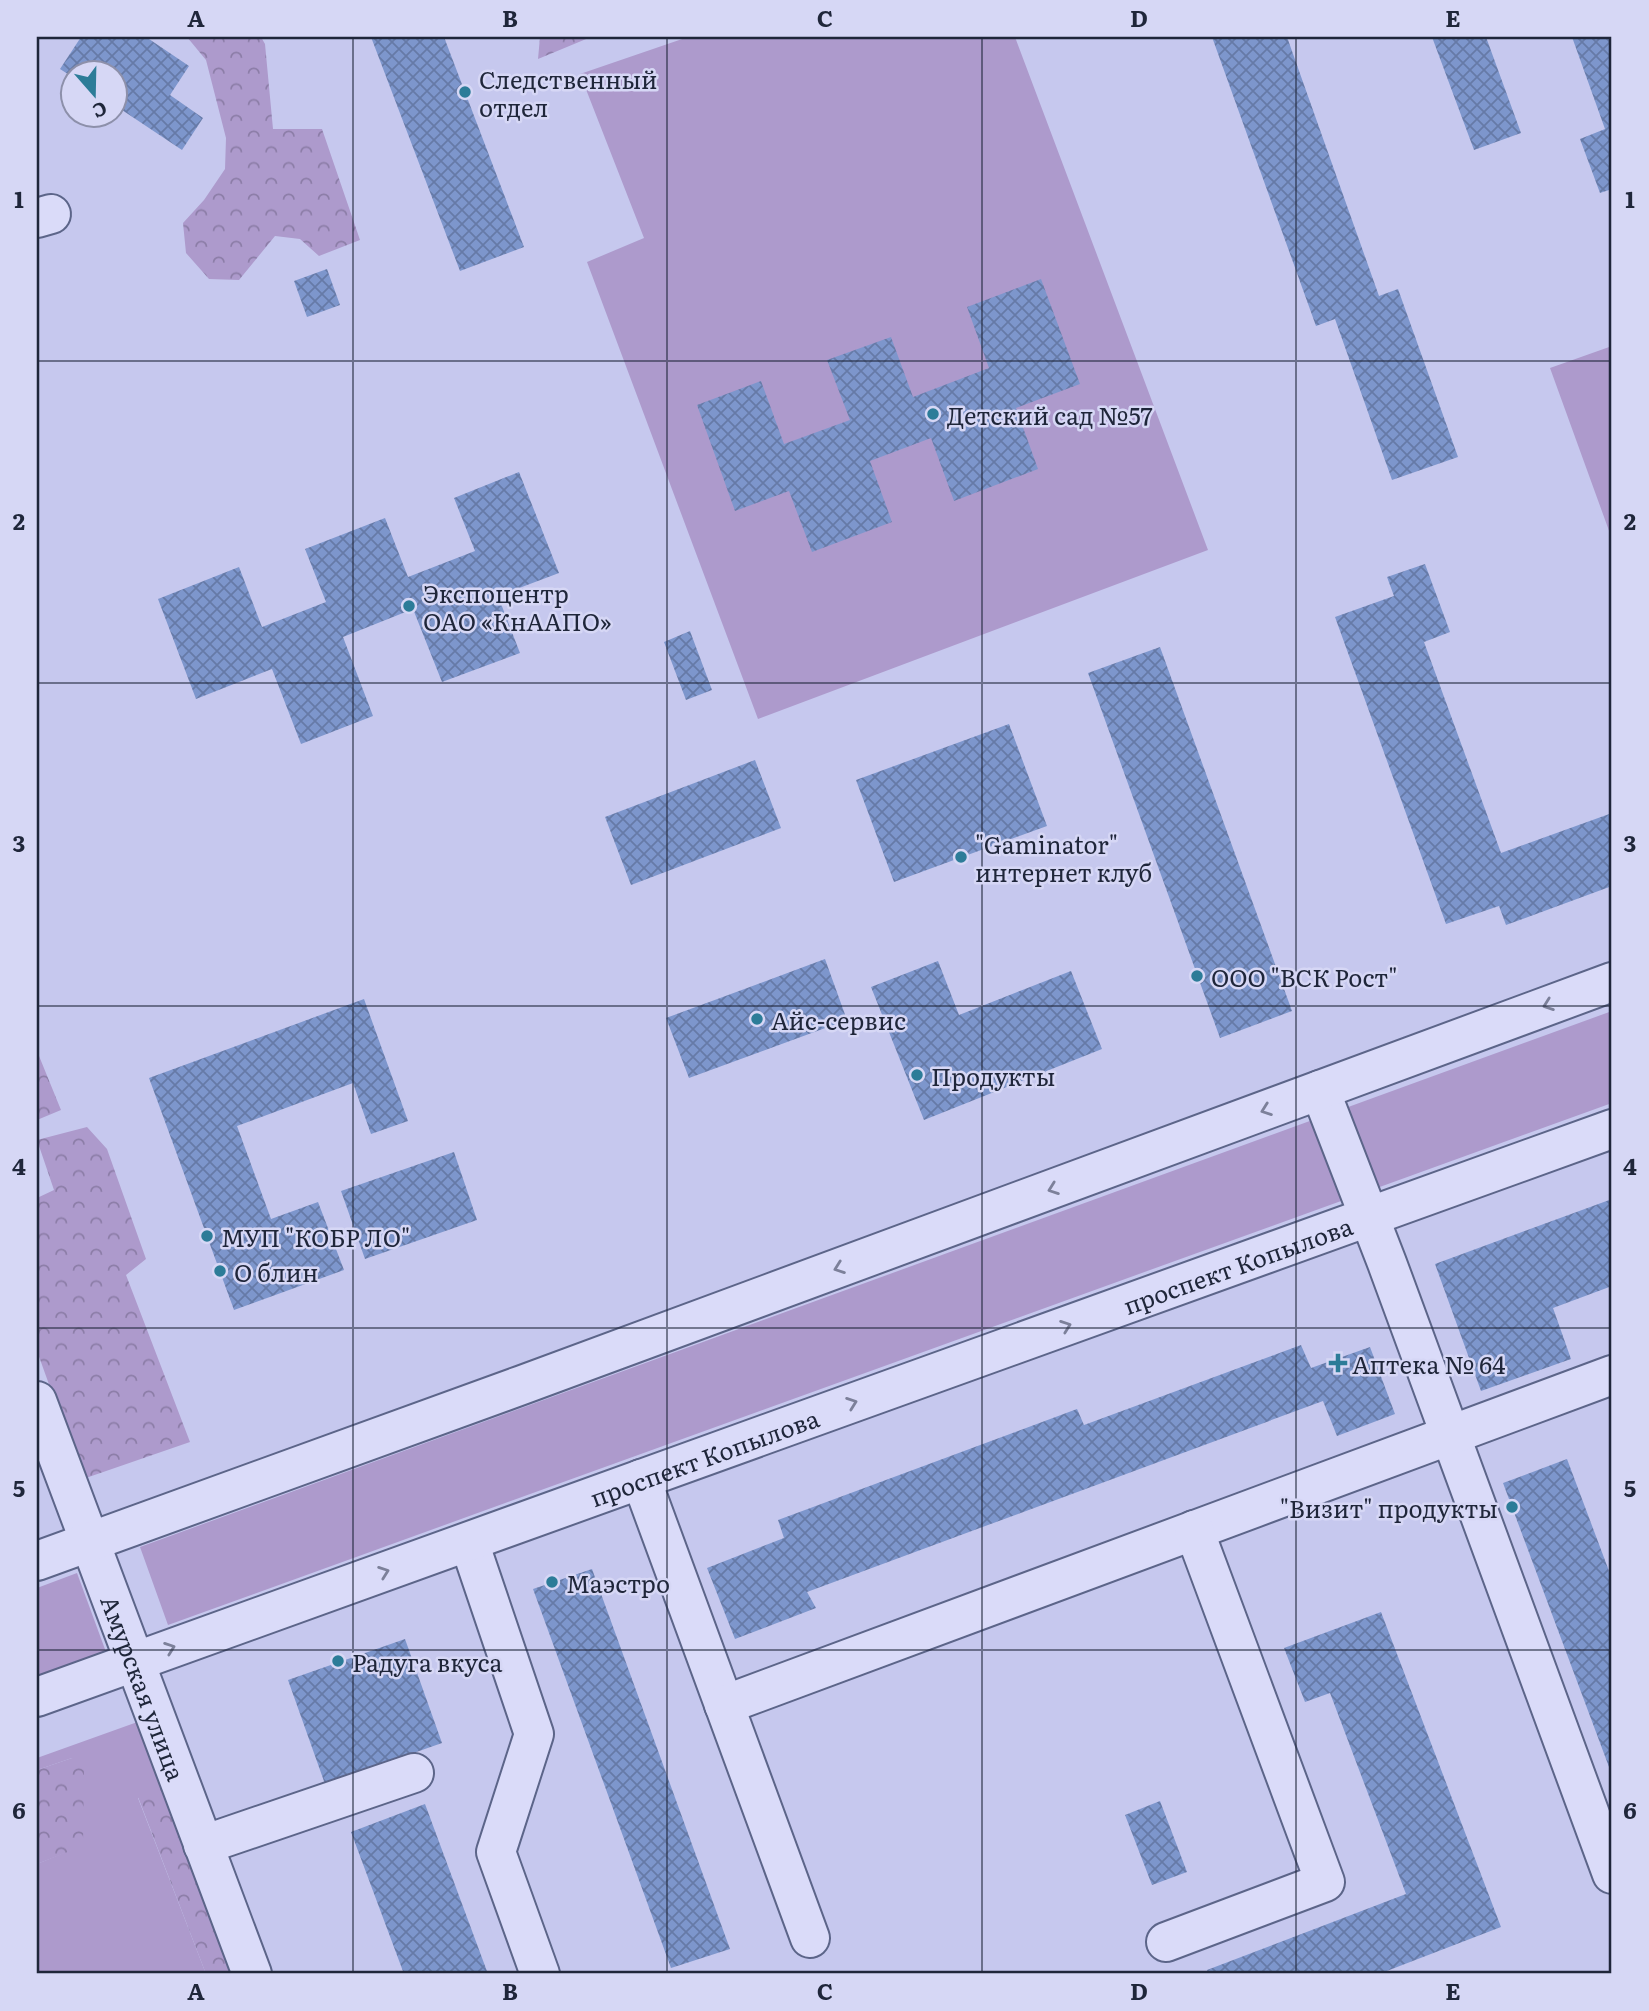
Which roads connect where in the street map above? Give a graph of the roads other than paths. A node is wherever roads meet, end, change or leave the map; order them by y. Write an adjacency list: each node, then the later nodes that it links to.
1 (1612, 982): 2 (street, one-way to 2)
2 (1321, 1090): 4 (street, проспект Копылова); 10 (street, one-way to 10)
3 (1612, 1129): 4 (street, проспект Копылова)
4 (1370, 1216): 7 (street); 8 (street, проспект Копылова, one-way to 4)
5 (1612, 1375): 7 (street)
6 (37, 1401): 10 (street, Амурская улица)
7 (1451, 1435): 9 (street); 18 (street)
8 (641, 1479): 11 (street, проспект Копылова); 15 (street)
9 (1194, 1530): 15 (street); 20 (street)
10 (90, 1542): 12 (street); 13 (street, Амурская улица)
11 (469, 1542): 13 (street, проспект Копылова, one-way to 11); 22 (street)
12 (37, 1561)
13 (135, 1660): 14 (street, проспект Копылова); 17 (street, Амурская улица)
14 (37, 1696)
15 (724, 1705): 19 (street)
16 (414, 1773): 17 (street)
17 (203, 1844): 21 (street, Амурская улица)
18 (1612, 1874)
19 (810, 1938)
20 (1166, 1942)
21 (252, 1974)
22 (540, 1974)

